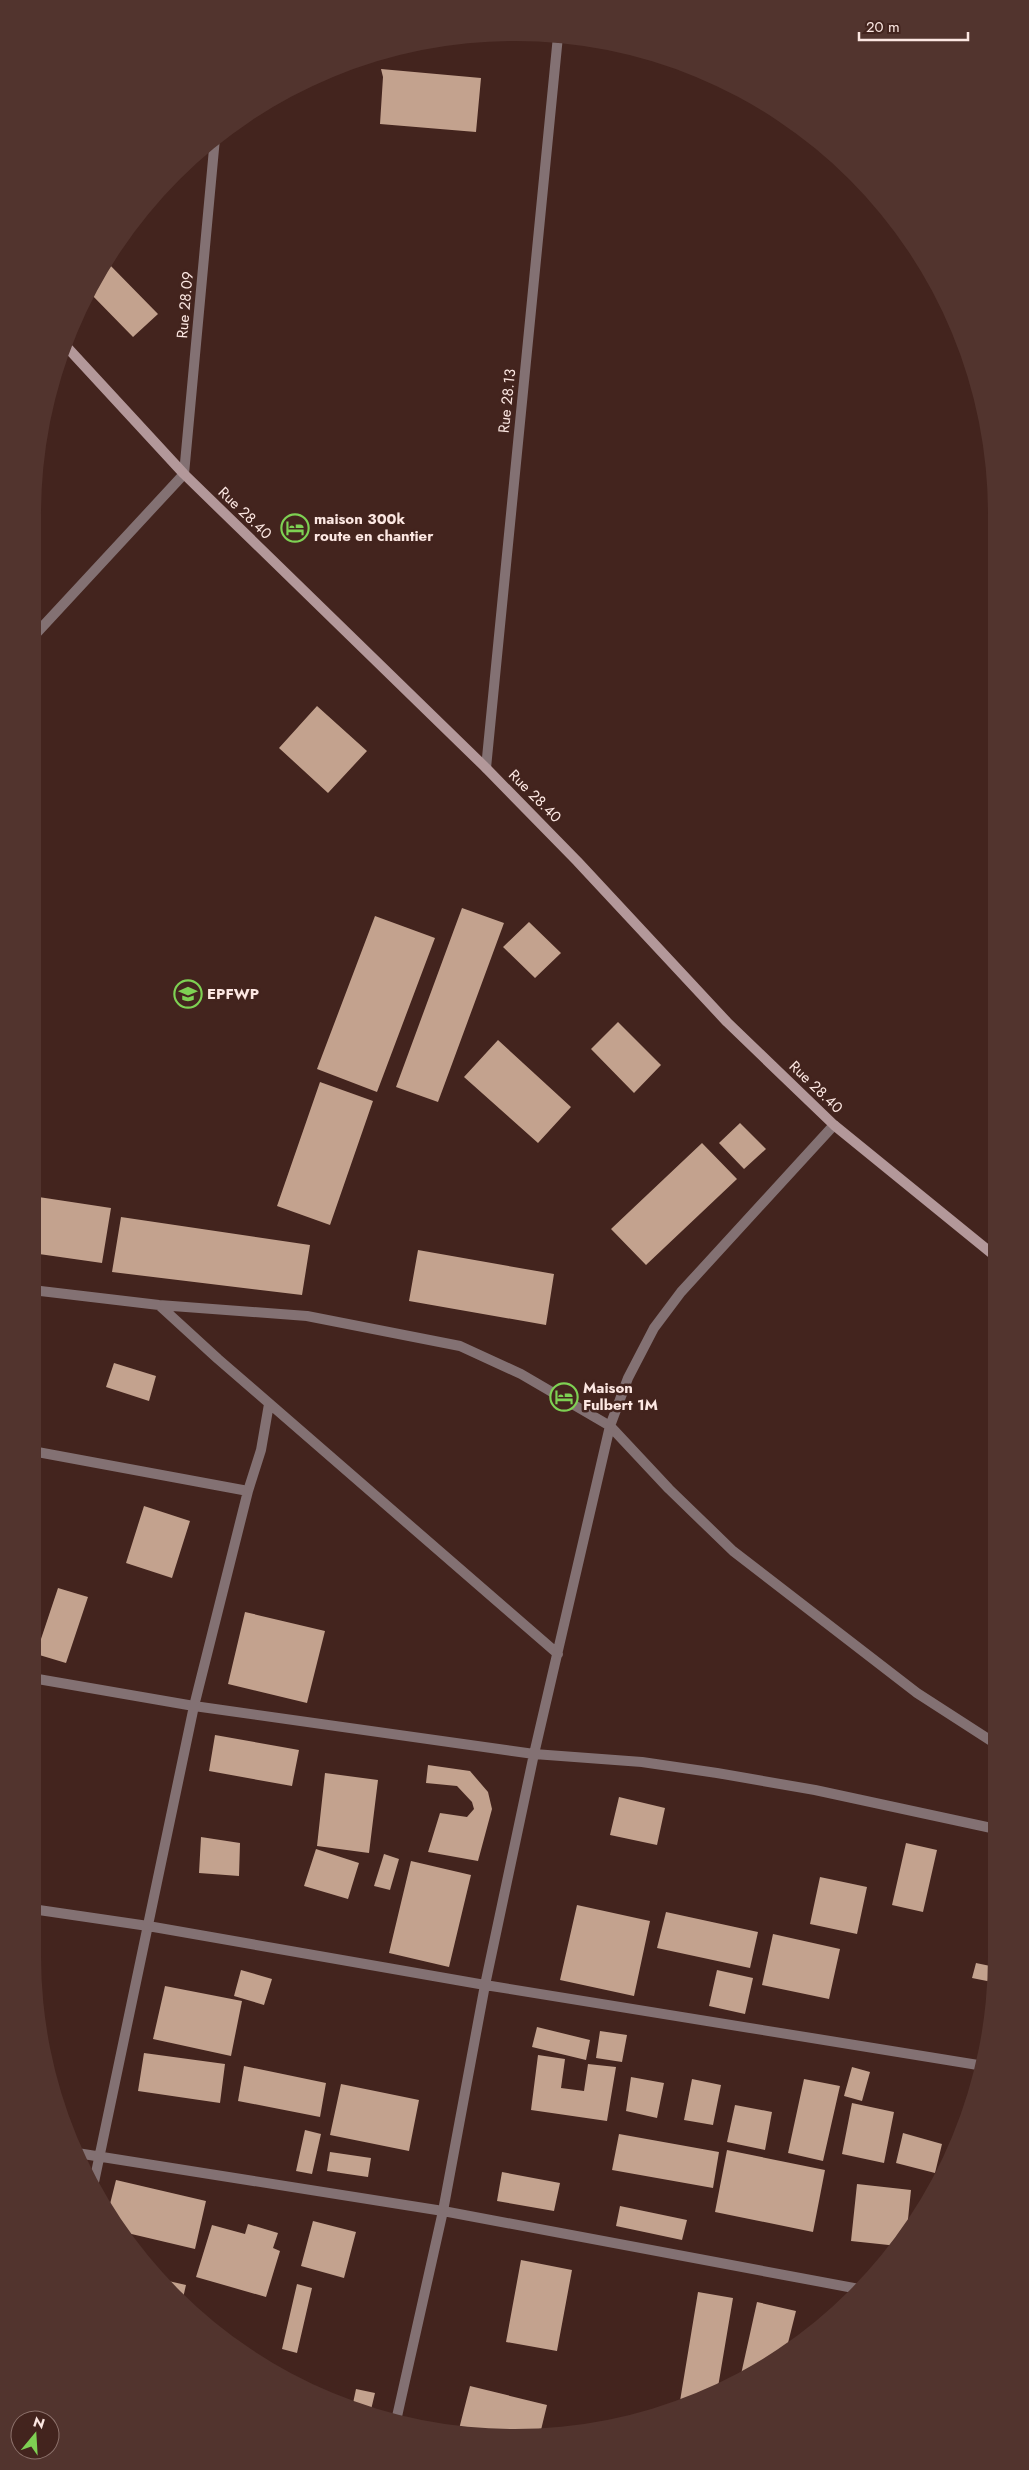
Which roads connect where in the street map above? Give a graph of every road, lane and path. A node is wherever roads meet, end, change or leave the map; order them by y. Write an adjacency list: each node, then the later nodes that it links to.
1 (557, 43): 6 (street, Rue 28.13)
2 (214, 149): 4 (street, Rue 28.09)
3 (70, 351): 4 (street, Rue 28.40)
4 (184, 474): 5 (street); 6 (street, Rue 28.40)
5 (41, 628)
6 (486, 768): 7 (street, Rue 28.40)
7 (834, 1125): 8 (street, Rue 28.40); 12 (street)
8 (988, 1250)
9 (41, 1291): 10 (street)
10 (159, 1305): 11 (street); 12 (street)
11 (269, 1404): 14 (street); 15 (street)
12 (610, 1426): 15 (street); 18 (street)
13 (41, 1453): 14 (street)
14 (248, 1491): 17 (street)
15 (558, 1654): 19 (street)
16 (41, 1680): 17 (street)
17 (194, 1706): 19 (street); 22 (street)
18 (988, 1739)
19 (534, 1754): 20 (street); 23 (street)
20 (988, 1827)
21 (41, 1910): 22 (street)
22 (148, 1926): 23 (street); 26 (street)
23 (485, 1985): 24 (street); 28 (street)
24 (975, 2065)
25 (85, 2154): 26 (street)
26 (100, 2156): 27 (street); 28 (street)
27 (96, 2175)
28 (443, 2211): 29 (street); 30 (street)
29 (851, 2288)
30 (397, 2414)

